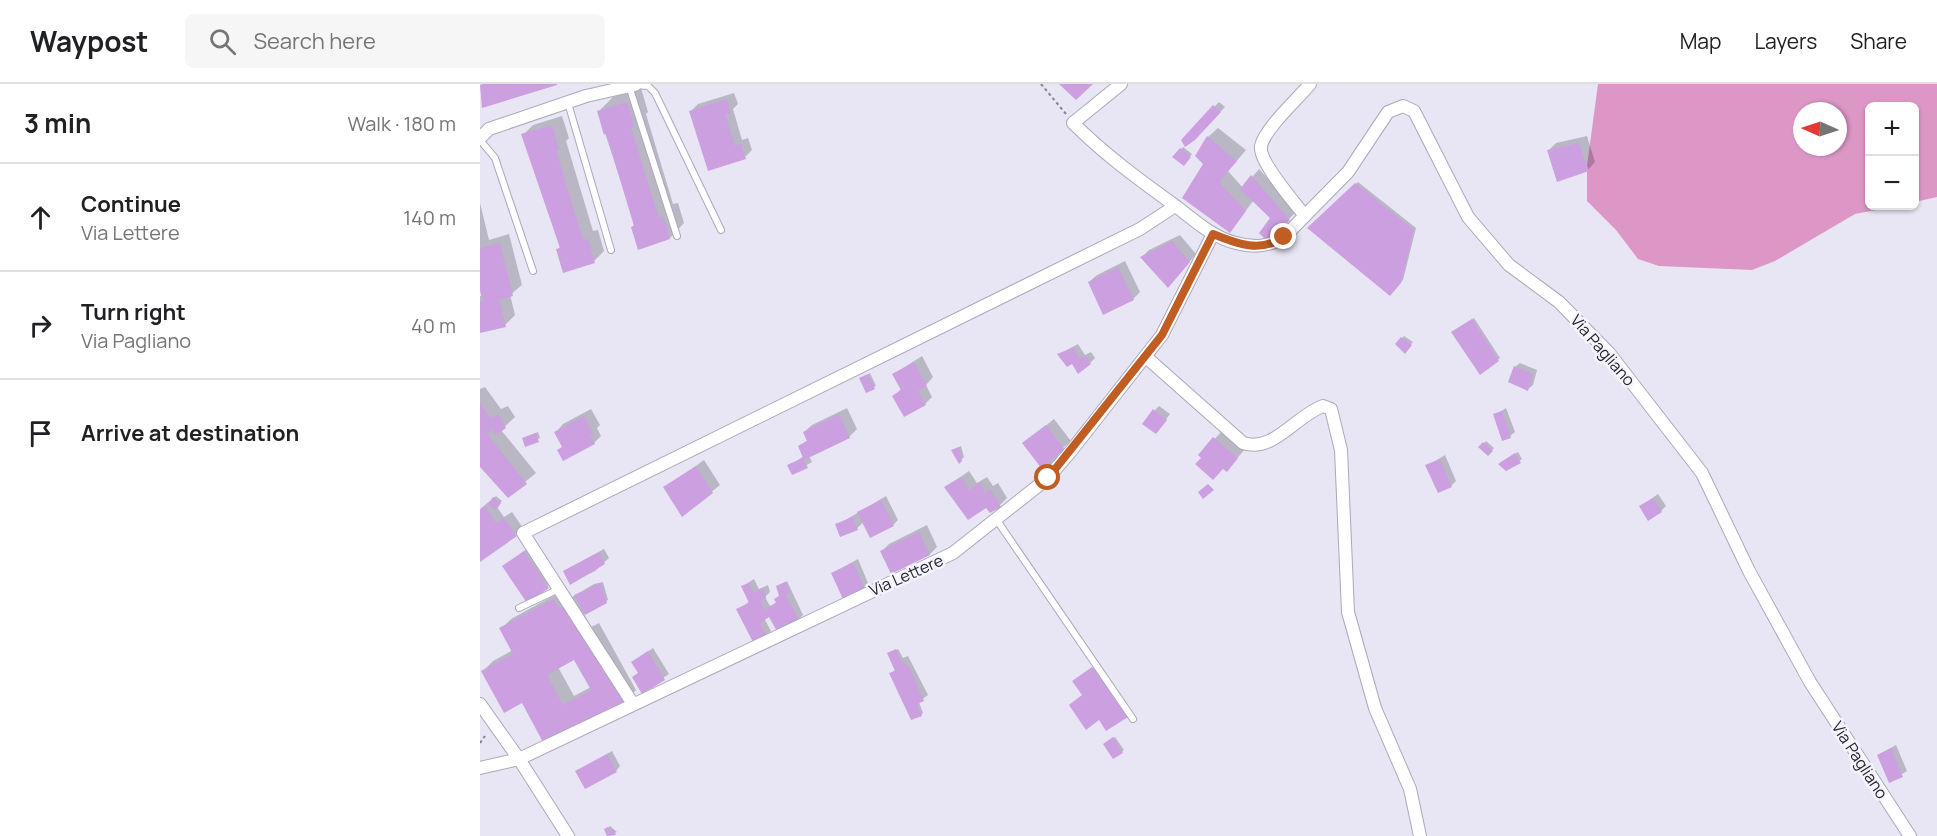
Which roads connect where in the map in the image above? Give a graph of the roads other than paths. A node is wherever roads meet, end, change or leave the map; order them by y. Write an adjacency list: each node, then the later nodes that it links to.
1 (1121, 84): 6 (street, Via Pagliano)
2 (1310, 84): 7 (street)
3 (632, 85): 4 (street); 8 (lane); 10 (lane)
4 (568, 103): 5 (street); 11 (lane)
5 (480, 139): 12 (lane)
6 (1175, 206): 9 (street, Via Pagliano); 15 (street)
7 (1305, 216): 9 (street, Via Pagliano); 24 (street, Via Pagliano)
8 (721, 230)
9 (1213, 234): 13 (street, Via Lettere)
10 (677, 236)
11 (611, 250)
12 (532, 271)
13 (1146, 357): 14 (street, Via Lettere); 23 (street)
14 (996, 518): 18 (street, Via Lettere); 19 (lane)
15 (559, 589): 16 (lane); 18 (street)
16 (519, 608)
17 (480, 704): 20 (street)
18 (633, 704): 20 (street, Via Lettere)
19 (1133, 719)
20 (519, 759): 21 (street, Via Lettere); 22 (street)
21 (480, 768)
22 (568, 836)
23 (1420, 836)
24 (1910, 836)

